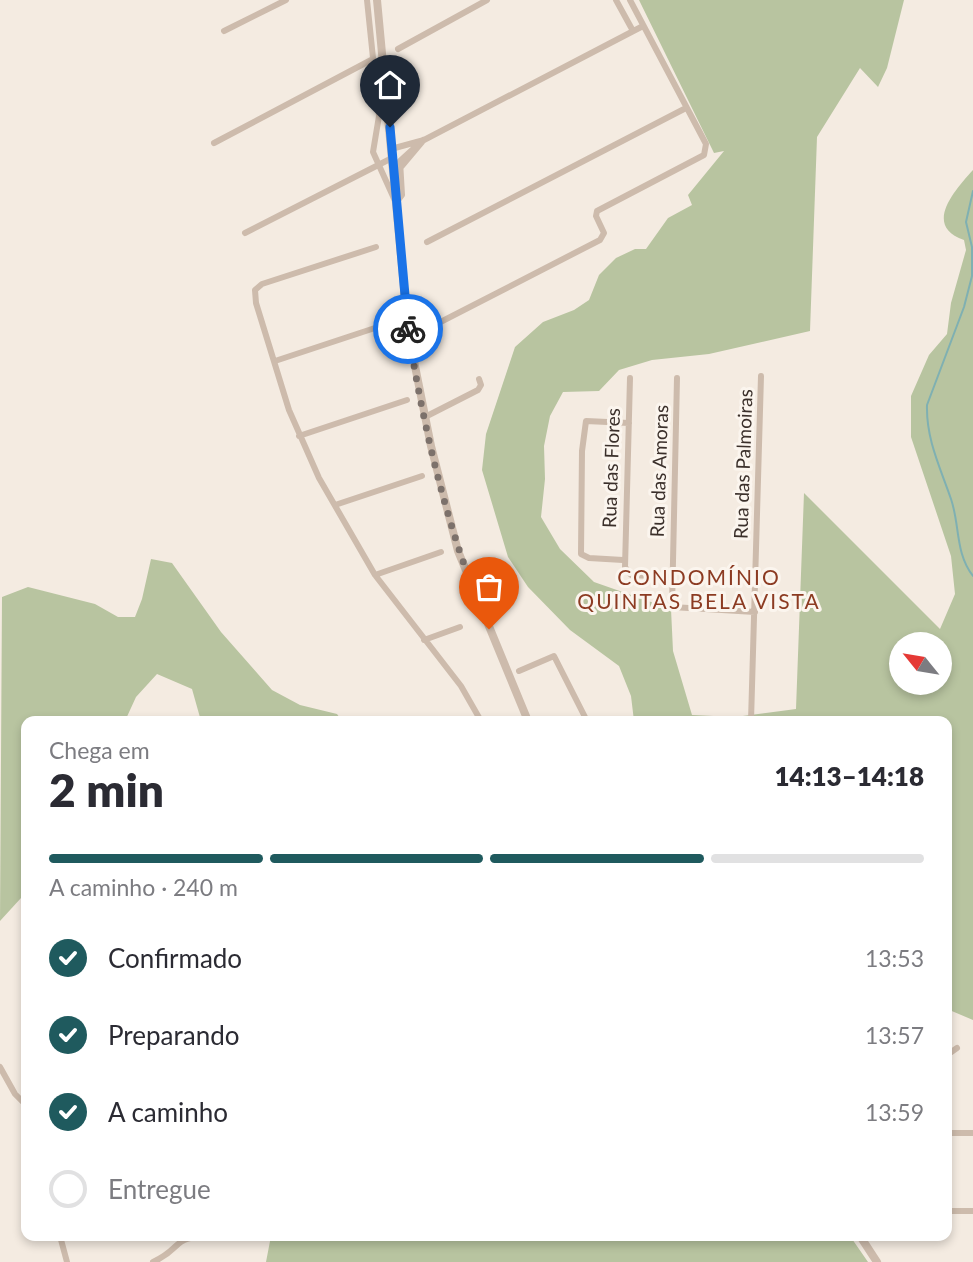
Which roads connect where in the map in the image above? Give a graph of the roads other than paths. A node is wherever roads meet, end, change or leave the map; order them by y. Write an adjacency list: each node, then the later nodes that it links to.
1 (286, 0): 8 (street)
2 (367, 0): 11 (street)
3 (377, 0): 15 (street)
4 (487, 0): 10 (street)
5 (616, 0): 9 (street)
6 (630, 0): 7 (street)
7 (643, 26): 9 (street); 12 (street)
8 (224, 31)
9 (632, 31): 13 (street)
10 (398, 49)
11 (373, 59): 14 (street); 16 (street)
12 (685, 108): 19 (street); 22 (street)
13 (424, 140): 15 (street); 15 (street)
14 (214, 143)
15 (397, 157): 16 (street); 17 (street)
16 (377, 164): 17 (street); 18 (street)
17 (396, 203): 29 (street)
18 (245, 233)
19 (427, 242)
20 (376, 247): 23 (street)
21 (390, 323): 23 (street)
22 (421, 332)
23 (275, 361): 31 (street)
24 (761, 376): 38 (street, Rua das Palmoiras)
25 (630, 378): 30 (street, Rua das Flores)
26 (677, 378): 37 (street, Rua das Amoras)
27 (479, 379): 29 (street)
28 (407, 400): 31 (street)
29 (425, 417): 43 (street)
30 (629, 423): 35 (street, Rua das Flores); 35 (street)
31 (299, 436): 33 (street)
32 (422, 476): 33 (street)
33 (335, 505): 36 (street)
34 (441, 552): 36 (street)
35 (623, 560): 37 (street)
36 (375, 575): 40 (street)
37 (671, 578): 38 (street, Rua das Amoras)
38 (755, 612): 45 (street, Rua das Palmoiras)
39 (460, 626): 40 (street)
40 (424, 640): 42 (street)
41 (519, 671): 44 (street)
42 (478, 716)
43 (526, 716)
44 (584, 716)
45 (751, 716)
46 (957, 1048): 47 (street)
47 (952, 1052)
48 (0, 1067): 49 (street)
49 (21, 1100)
50 (952, 1133): 51 (street)
51 (973, 1133)
52 (952, 1211): 53 (street)
53 (973, 1211)
54 (61, 1241): 57 (street)
55 (179, 1241): 58 (street)
56 (863, 1241): 59 (street)
57 (67, 1262)
58 (153, 1262)
59 (877, 1262)

